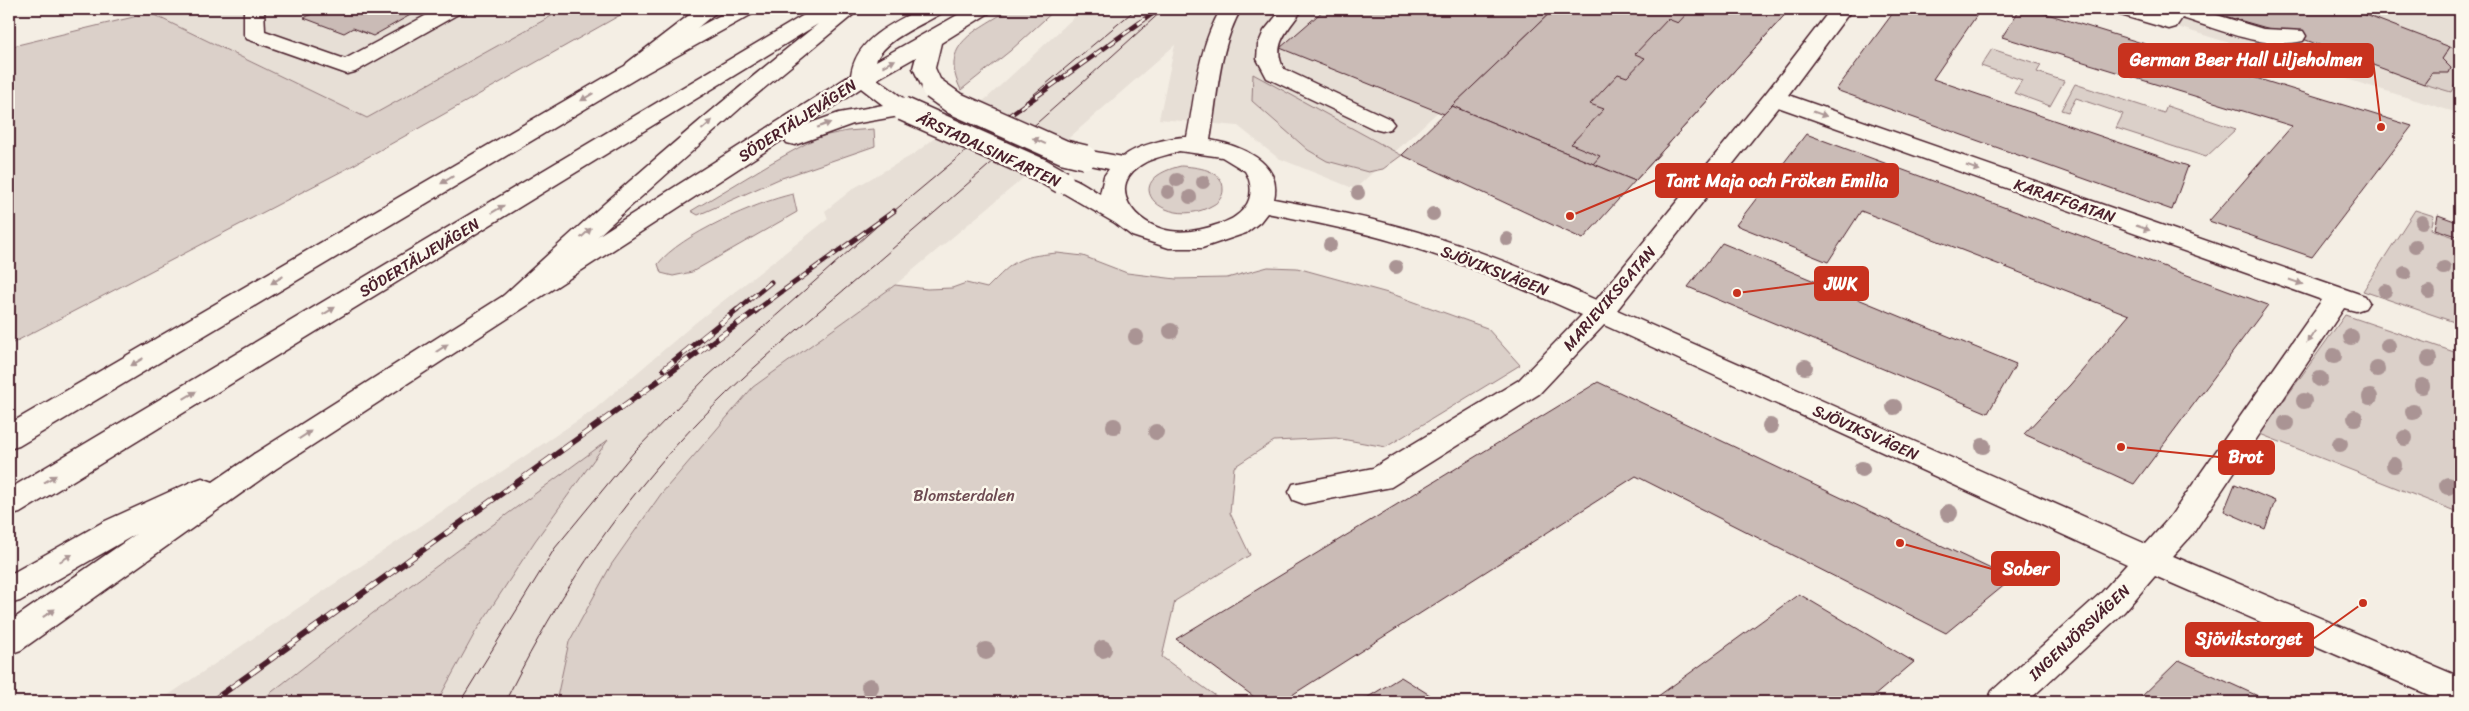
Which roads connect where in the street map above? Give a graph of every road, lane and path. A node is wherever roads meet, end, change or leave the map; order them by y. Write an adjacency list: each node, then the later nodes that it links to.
1 (254, 9): 2 (street)
2 (452, 9)
3 (710, 9): 15 (street)
4 (747, 9): 15 (street)
5 (828, 9): 31 (street, SÖDERTÄLJEVÄGEN, one-way to 5)
6 (850, 9): 26 (street, one-way to 6)
7 (935, 9): 16 (street, SÖDERTÄLJEVÄGEN)
8 (982, 9): 14 (street, SÖDERTÄLJEVÄGEN)
9 (1230, 9): 20 (street)
10 (1293, 9): 19 (street)
11 (1842, 9): 17 (street, MARIEVIKSGATAN)
12 (2121, 9): 13 (street)
13 (2295, 36)
14 (931, 40): 16 (street, SÖDERTÄLJEVÄGEN, one-way to 14); 21 (street, ÅRSTADALSINFARTEN, one-way to 14, bridge)
15 (629, 72): 28 (street, one-way to 28)
16 (862, 78): 18 (street, ÅRSTADALSINFARTEN); 23 (street, SÖDERTÄLJEVÄGEN)
17 (1774, 98): 25 (street, KARAFFGATAN, one-way to 25); 27 (street, MARIEVIKSGATAN)
18 (903, 109): 23 (street, SÖDERTÄLJEVÄGEN, one-way to 18); 24 (street, ÅRSTADALSINFARTEN, bridge)
19 (1382, 124)
20 (1197, 144): 21 (street); 22 (street)
21 (1125, 165): 24 (street)
22 (1261, 204): 24 (street); 27 (street, SJÖVIKSVÄGEN)
23 (656, 211): 26 (street, SÖDERTÄLJEVÄGEN)
24 (1120, 216)
25 (2347, 299): 32 (street, INGENJÖRSVÄGEN, one-way to 32)
26 (512, 302): 29 (street, SÖDERTÄLJEVÄGEN, one-way to 26)
27 (1601, 312): 30 (street, MARIEVIKSGATAN); 32 (street, SJÖVIKSVÄGEN)
28 (9, 438)
29 (264, 462): 33 (street, one-way to 29); 34 (street, one-way to 29)
30 (1304, 492)
31 (9, 504)
32 (2152, 560): 35 (street, SJÖVIKSVÄGEN); 36 (street, INGENJÖRSVÄGEN)
33 (9, 591)
34 (9, 640)
35 (2460, 692)
36 (2004, 702)

